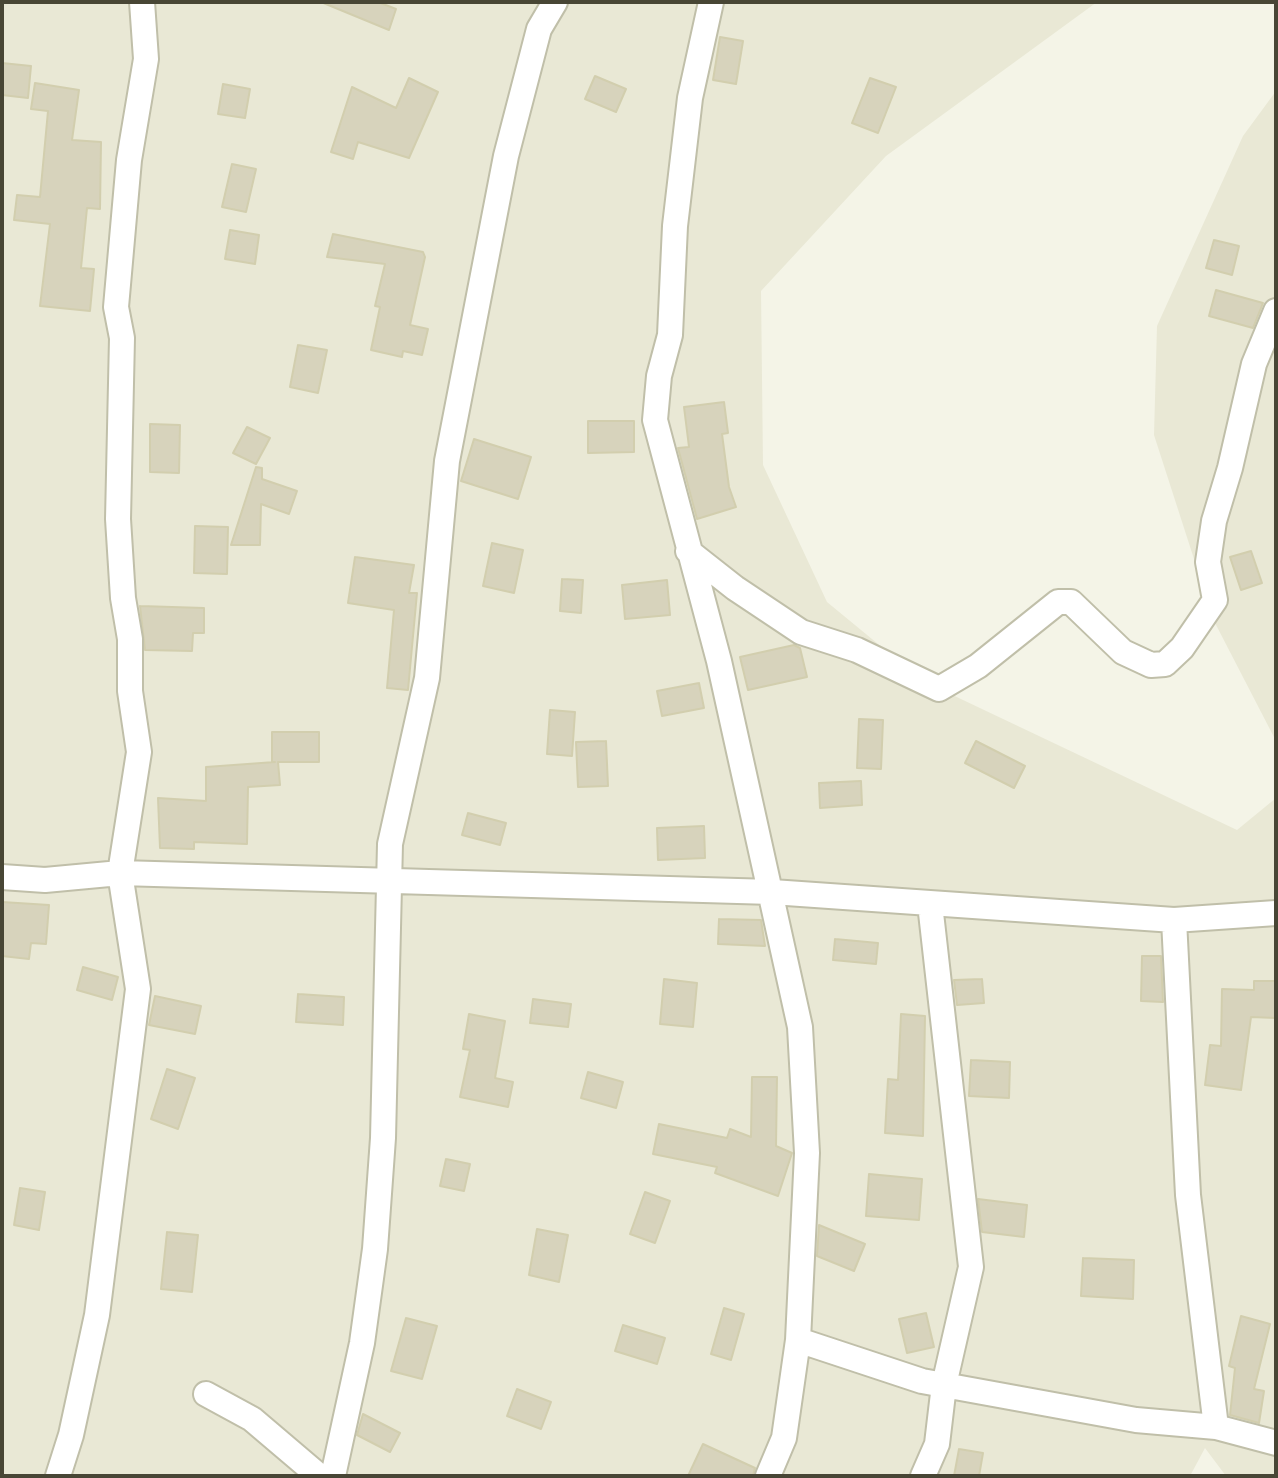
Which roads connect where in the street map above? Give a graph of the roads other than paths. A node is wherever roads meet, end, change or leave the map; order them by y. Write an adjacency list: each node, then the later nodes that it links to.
1 (142, 2): 6 (street)
2 (555, 2): 8 (street)
3 (711, 2): 5 (street)
4 (1276, 311): 5 (street)
5 (688, 551): 9 (street)
6 (120, 873): 7 (street); 8 (street); 18 (street)
7 (2, 877)
8 (390, 882): 9 (street); 20 (street)
9 (772, 892): 10 (street); 13 (street)
10 (930, 904): 12 (street); 14 (street)
11 (1276, 913): 12 (street)
12 (1174, 920): 16 (street)
13 (798, 1340): 14 (street); 21 (street)
14 (944, 1385): 16 (street); 22 (street)
15 (206, 1394): 19 (street)
16 (1216, 1427): 17 (street)
17 (1276, 1443)
18 (58, 1476)
19 (319, 1476)
20 (333, 1476)
21 (768, 1476)
22 (923, 1476)

